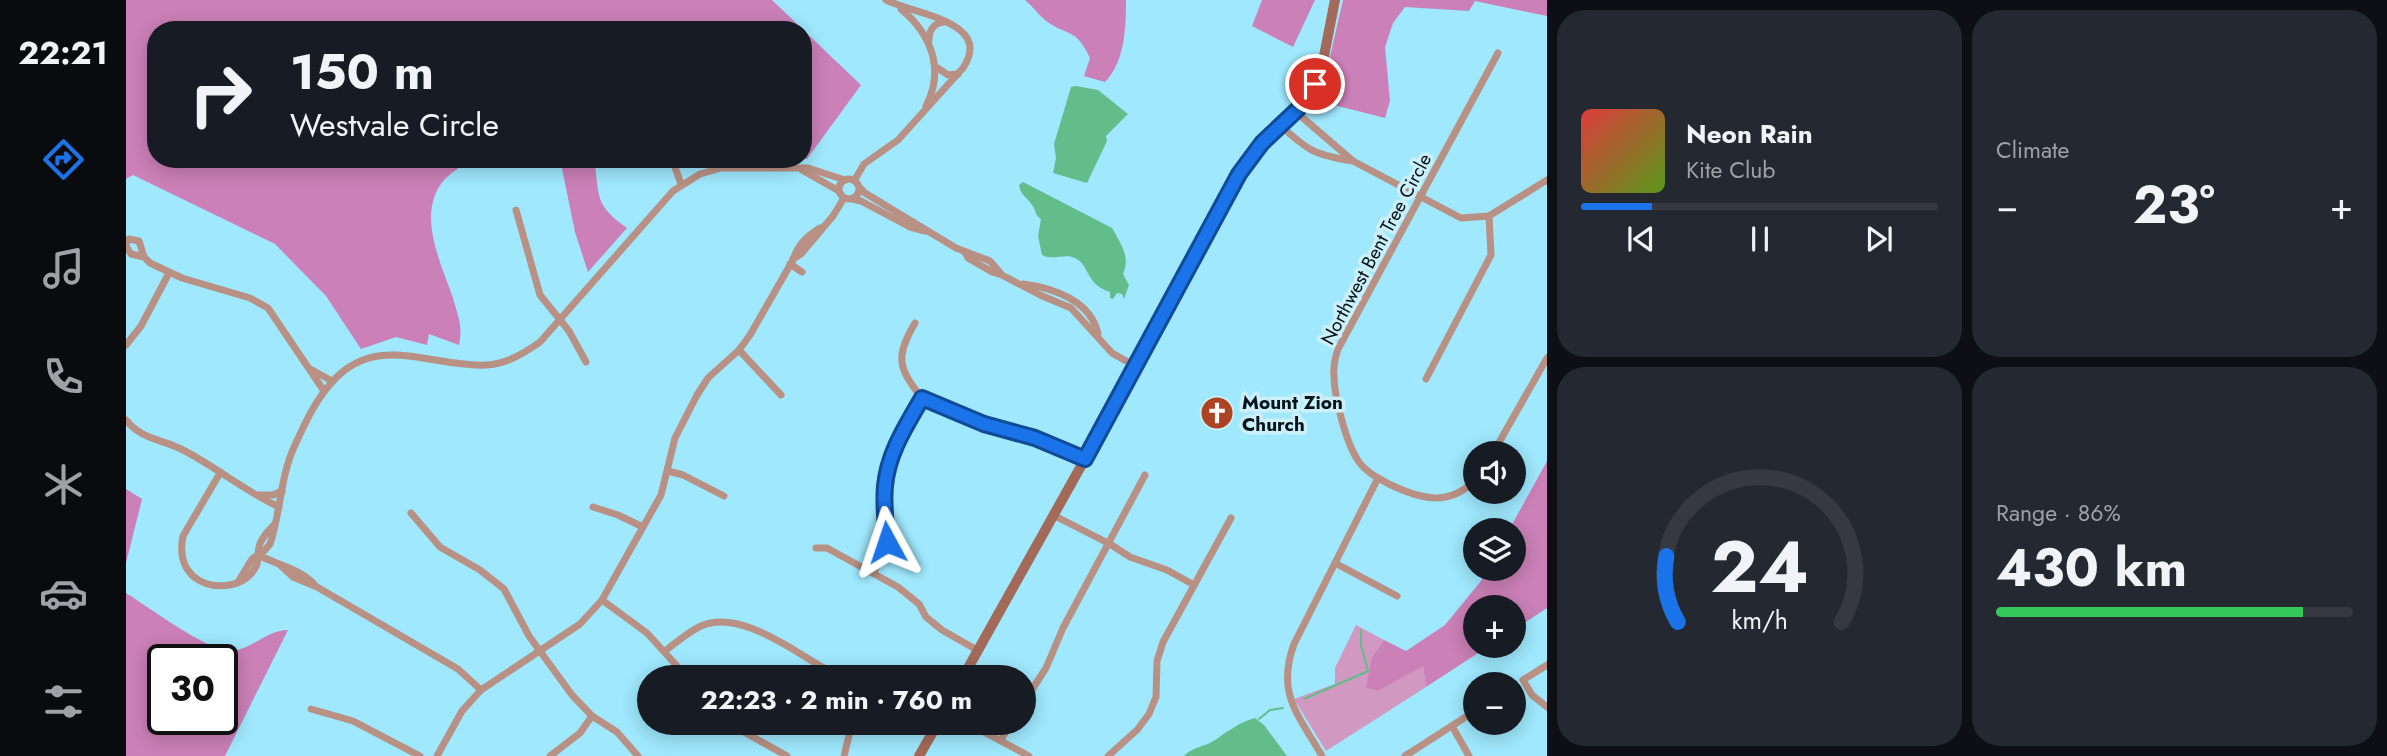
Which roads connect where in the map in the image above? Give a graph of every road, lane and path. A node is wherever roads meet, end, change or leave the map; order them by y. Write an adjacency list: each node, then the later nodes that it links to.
1 (886, 0): 3 (street)
2 (1335, 0): 9 (main road)
3 (898, 6): 4 (street); 5 (street)
4 (948, 23): 5 (street); 8 (street)
5 (929, 41): 7 (street)
6 (1498, 53): 20 (street, Northwest Bent Tree Circle)
7 (935, 67): 8 (street); 10 (street)
8 (958, 74): 10 (street)
9 (1296, 111): 11 (main road); 12 (street)
10 (922, 114): 18 (street)
11 (1280, 125): 12 (street); 35 (main road)
12 (1353, 161): 20 (street)
13 (675, 168): 17 (street)
14 (802, 169): 15 (street); 17 (street); 19 (street)
15 (845, 180): 18 (street); 19 (street)
16 (1547, 180): 22 (street)
17 (681, 184): 29 (street)
18 (857, 184): 19 (street); 23 (street)
19 (845, 196): 23 (street); 26 (street)
20 (1420, 197): 22 (street); 48 (street, Northwest Bent Tree Circle)
21 (516, 210): 29 (street)
22 (1489, 216): 37 (street)
23 (926, 231): 35 (street)
24 (126, 245): 25 (street); 25 (street)
25 (144, 257): 28 (street)
26 (791, 262): 27 (street); 32 (street)
27 (802, 272)
28 (169, 273): 31 (street); 36 (street)
29 (559, 320): 34 (street); 38 (street)
30 (915, 323): 41 (street)
31 (126, 345)
32 (739, 350): 40 (street); 45 (street)
33 (1547, 358): 43 (street)
34 (586, 362)
35 (1135, 366): 44 (main road)
36 (309, 368): 38 (street); 39 (street)
37 (1426, 379)
38 (332, 381): 39 (street)
39 (324, 391): 50 (street)
40 (781, 395)
41 (922, 398): 44 (street); 63 (street)
42 (126, 420): 46 (street)
43 (1500, 441)
44 (1085, 459): 56 (main road)
45 (668, 471): 52 (street); 58 (street)
46 (220, 473): 51 (street); 61 (street)
47 (1146, 475): 59 (street)
48 (1378, 478): 49 (street, Northwest Bent Tree Circle); 62 (street)
49 (1463, 488)
50 (282, 491): 51 (street); 53 (street)
51 (258, 495): 53 (street)
52 (724, 496)
53 (279, 507): 61 (street)
54 (593, 508): 58 (street)
55 (411, 513): 69 (street)
56 (1054, 515): 59 (street); 67 (main road)
57 (1231, 518): 64 (street)
58 (643, 527): 66 (street)
59 (1110, 544): 64 (street); 75 (street)
60 (816, 548): 63 (street)
61 (258, 555): 77 (street)
62 (1335, 563): 65 (street); 98 (street)
63 (874, 572): 67 (street)
64 (1194, 585): 97 (street)
65 (1397, 596)
66 (602, 600): 68 (street); 69 (street)
67 (977, 650): 72 (main road)
68 (665, 651): 70 (street); 71 (street)
69 (541, 652): 77 (street); 80 (street)
70 (677, 665)
71 (819, 665)
72 (969, 665)
73 (1547, 665): 74 (street)
74 (1526, 678)
75 (1036, 683)
76 (1526, 685): 78 (street)
77 (481, 690): 90 (street)
78 (1547, 707)
79 (311, 709): 89 (street)
80 (592, 716): 91 (street); 92 (street)
81 (1463, 719): 82 (street)
82 (1452, 726): 99 (street); 100 (street)
83 (749, 735): 93 (street)
84 (849, 735): 94 (street)
85 (931, 735): 95 (main road)
86 (991, 735): 88 (street)
87 (1004, 735): 88 (street)
88 (1001, 740): 96 (street)
89 (420, 756)
90 (437, 756)
91 (550, 756)
92 (638, 756)
93 (787, 756)
94 (844, 756)
95 (919, 756)
96 (1029, 756)
97 (1108, 756)
98 (1322, 756)
99 (1405, 756)
100 (1469, 756)

